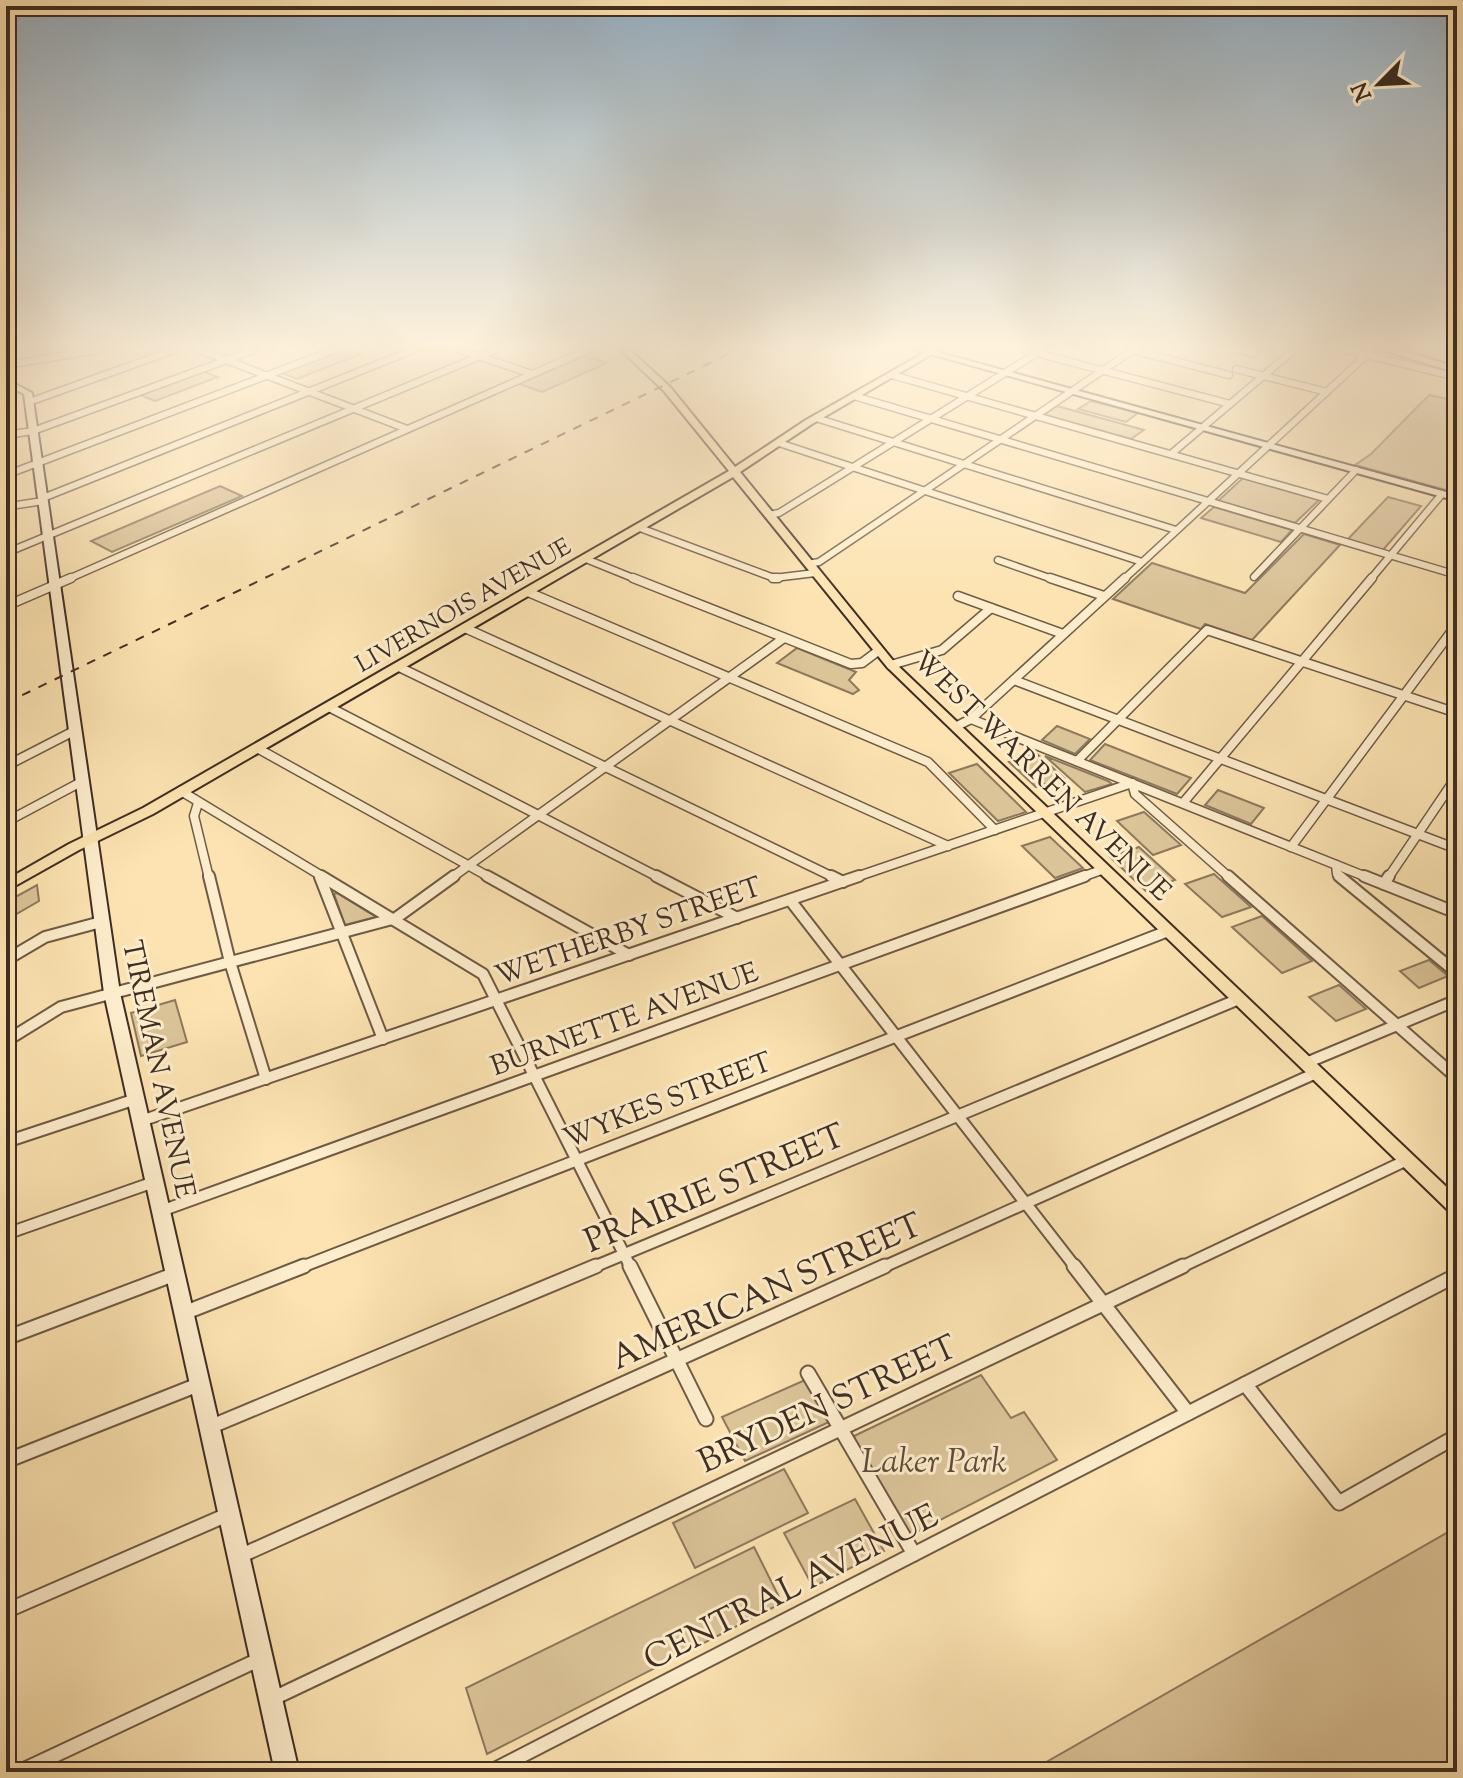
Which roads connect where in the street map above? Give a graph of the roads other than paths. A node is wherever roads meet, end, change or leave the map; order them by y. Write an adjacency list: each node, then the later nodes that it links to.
1 (33, 433): 21 (street, TIREMAN AVENUE)
2 (116, 433): 21 (street)
3 (208, 433): 32 (street)
4 (296, 433): 39 (street)
5 (398, 433): 48 (street)
6 (703, 433): 25 (main road, WEST WARREN AVENUE)
7 (794, 433): 18 (main road, LIVERNOIS AVENUE)
8 (864, 433): 17 (street)
9 (908, 433): 17 (street)
10 (979, 433): 16 (street)
11 (1009, 433): 16 (street)
12 (1096, 433): 20 (street)
13 (1196, 433): 20 (street)
14 (1220, 433): 19 (street)
15 (1282, 433): 19 (street)
16 (1000, 439): 22 (street); 33 (street)
17 (893, 442): 22 (street); 23 (street)
18 (779, 443): 23 (street); 25 (main road, LIVERNOIS AVENUE)
19 (1268, 446): 24 (street); 26 (street)
20 (1171, 454): 26 (street)
21 (37, 463): 27 (street); 32 (street, TIREMAN AVENUE)
22 (965, 464): 28 (street); 38 (street)
23 (853, 468): 28 (street); 35 (street)
24 (1356, 470): 29 (street); 31 (street)
25 (735, 473): 35 (main road, WEST WARREN AVENUE); 36 (main road, LIVERNOIS AVENUE)
26 (1238, 473): 31 (street); 33 (street)
27 (6, 475)
28 (924, 491): 44 (street); 45 (street)
29 (1442, 494): 30 (street); 41 (street)
30 (1457, 498)
31 (1328, 499): 37 (street)
32 (43, 500): 34 (street); 39 (street, TIREMAN AVENUE)
33 (1207, 501): 37 (street); 38 (street)
34 (6, 503)
35 (769, 515): 45 (main road, WEST WARREN AVENUE)
36 (640, 528): 42 (main road, LIVERNOIS AVENUE); 45 (street)
37 (1300, 529): 41 (street); 47 (street)
38 (1176, 530): 44 (street)
39 (48, 536): 40 (street); 48 (street, TIREMAN AVENUE)
40 (6, 553)
41 (1390, 555): 46 (street); 59 (street)
42 (586, 559): 49 (main road, LIVERNOIS AVENUE); 57 (street)
43 (998, 560): 51 (street)
44 (1142, 562): 51 (street)
45 (812, 568): 58 (main road, WEST WARREN AVENUE)
46 (1457, 575)
47 (1254, 577)
48 (54, 585): 52 (street); 71 (street, TIREMAN AVENUE)
49 (528, 592): 55 (main road, LIVERNOIS AVENUE); 62 (street)
50 (958, 596): 53 (street)
51 (1104, 596): 56 (street)
52 (6, 606)
53 (991, 608): 56 (street); 60 (street)
54 (1457, 624): 64 (street)
55 (465, 628): 61 (main road, LIVERNOIS AVENUE); 69 (street)
56 (1063, 634): 63 (street)
57 (784, 638): 58 (street); 62 (street)
58 (878, 651): 60 (main road, WEST WARREN AVENUE)
59 (1301, 660): 64 (street); 68 (street); 73 (street)
60 (891, 665): 70 (main road, WEST WARREN AVENUE)
61 (399, 667): 65 (main road, LIVERNOIS AVENUE); 76 (street)
62 (730, 678): 69 (street); 87 (street)
63 (1014, 680): 67 (street); 68 (street)
64 (1406, 695): 66 (street); 81 (street)
65 (329, 707): 72 (main road, LIVERNOIS AVENUE); 85 (street)
66 (1457, 713)
67 (971, 719): 70 (street); 74 (street)
68 (1118, 720): 73 (street); 74 (street)
69 (669, 721): 76 (street); 90 (street)
70 (955, 727): 84 (main road, WEST WARREN AVENUE)
71 (74, 731): 75 (street); 78 (street, TIREMAN AVENUE)
72 (257, 748): 80 (main road, LIVERNOIS AVENUE); 94 (street)
73 (1220, 758): 81 (street); 83 (street)
74 (1077, 761): 79 (street)
75 (6, 766)
76 (605, 766): 85 (street); 97 (street)
77 (1457, 776): 88 (street)
78 (81, 782): 86 (street); 89 (street, TIREMAN AVENUE)
79 (1132, 783): 83 (street); 84 (street, WETHERBY STREET); 116 (street)
80 (181, 791): 82 (street); 89 (main road, LIVERNOIS AVENUE)
81 (1327, 799): 88 (street); 91 (street)
82 (198, 803): 96 (street); 109 (street)
83 (1183, 803): 91 (street)
84 (1046, 813): 87 (street, WETHERBY STREET); 95 (main road, WEST WARREN AVENUE)
85 (540, 816): 94 (street); 102 (street)
86 (6, 822)
87 (995, 830): 90 (street, WETHERBY STREET)
88 (1418, 834): 92 (street); 98 (street)
89 (89, 840): 99 (main road, LIVERNOIS AVENUE); 104 (street, TIREMAN AVENUE)
90 (948, 846): 97 (street, WETHERBY STREET)
91 (1291, 847): 93 (street)
92 (1457, 849)
93 (1336, 865): 98 (street); 111 (street)
94 (469, 866): 103 (street); 107 (street)
95 (1104, 869): 105 (main road, WEST WARREN AVENUE); 110 (street, BURNETTE AVENUE)
96 (320, 877): 103 (street); 106 (street)
97 (843, 882): 100 (street, WETHERBY STREET)
98 (1384, 884): 101 (street)
99 (6, 886)
100 (790, 900): 102 (street, WETHERBY STREET); 110 (street)
101 (1457, 913)
102 (737, 918): 107 (street, WETHERBY STREET)
103 (392, 920): 106 (street); 114 (street)
104 (101, 922): 108 (street); 112 (street, TIREMAN AVENUE)
105 (1168, 931): 113 (main road, WEST WARREN AVENUE); 117 (street, WYKES STREET)
106 (340, 932): 109 (street); 118 (street)
107 (629, 955): 114 (street, WETHERBY STREET)
108 (6, 960)
109 (230, 962): 112 (street); 123 (street)
110 (841, 965): 117 (street); 121 (street, BURNETTE AVENUE)
111 (1457, 973)
112 (112, 993): 119 (street); 124 (street, TIREMAN AVENUE)
113 (1239, 999): 120 (main road, WEST WARREN AVENUE); 125 (street, PRAIRIE STREET)
114 (496, 1000): 118 (street, WETHERBY STREET); 121 (street)
115 (1457, 1000): 116 (street, AMERICAN STREET)
116 (1397, 1025): 120 (street, AMERICAN STREET); 122 (street)
117 (896, 1037): 125 (street); 128 (street, WYKES STREET)
118 (383, 1039): 123 (street, WETHERBY STREET)
119 (6, 1041)
120 (1311, 1068): 129 (main road, WEST WARREN AVENUE); 131 (street, AMERICAN STREET)
121 (534, 1076): 128 (street); 133 (street, BURNETTE AVENUE)
122 (1457, 1078)
123 (266, 1079): 126 (street, WETHERBY STREET)
124 (136, 1099): 126 (street, TIREMAN AVENUE); 127 (street)
125 (957, 1116): 131 (street); 135 (street, PRAIRIE STREET)
126 (141, 1121): 130 (street, TIREMAN AVENUE)
127 (6, 1142)
128 (576, 1160): 135 (street); 139 (street, WYKES STREET)
129 (1407, 1160): 132 (main road, WEST WARREN AVENUE); 138 (street, BRYDEN STREET)
130 (154, 1182): 133 (street, TIREMAN AVENUE); 134 (street)
131 (1024, 1204): 138 (street); 141 (street, AMERICAN STREET)
132 (1457, 1208)
133 (161, 1211): 136 (street, TIREMAN AVENUE)
134 (6, 1234)
135 (623, 1255): 141 (street); 147 (street, PRAIRIE STREET)
136 (175, 1274): 139 (street, TIREMAN AVENUE); 140 (street)
137 (1457, 1275): 144 (street, CENTRAL AVENUE)
138 (1104, 1305): 145 (street); 148 (street, BRYDEN STREET)
139 (184, 1313): 143 (street, TIREMAN AVENUE)
140 (6, 1338)
141 (676, 1361): 146 (street); 153 (street, AMERICAN STREET)
142 (808, 1373): 148 (street)
143 (200, 1384): 147 (street, TIREMAN AVENUE); 150 (street)
144 (1245, 1384): 145 (street, CENTRAL AVENUE); 149 (street)
145 (1188, 1413): 152 (street, CENTRAL AVENUE)
146 (706, 1419)
147 (210, 1427): 151 (street, TIREMAN AVENUE)
148 (840, 1429): 152 (street); 156 (street, BRYDEN STREET)
149 (1457, 1436)
150 (6, 1461)
151 (229, 1514): 153 (street, TIREMAN AVENUE); 154 (street)
152 (914, 1554): 159 (street, CENTRAL AVENUE)
153 (238, 1557): 155 (street, TIREMAN AVENUE)
154 (6, 1611)
155 (262, 1658): 156 (street, TIREMAN AVENUE); 157 (street)
156 (271, 1700): 158 (street, TIREMAN AVENUE)
157 (19, 1772)
158 (287, 1772)
159 (490, 1772)

